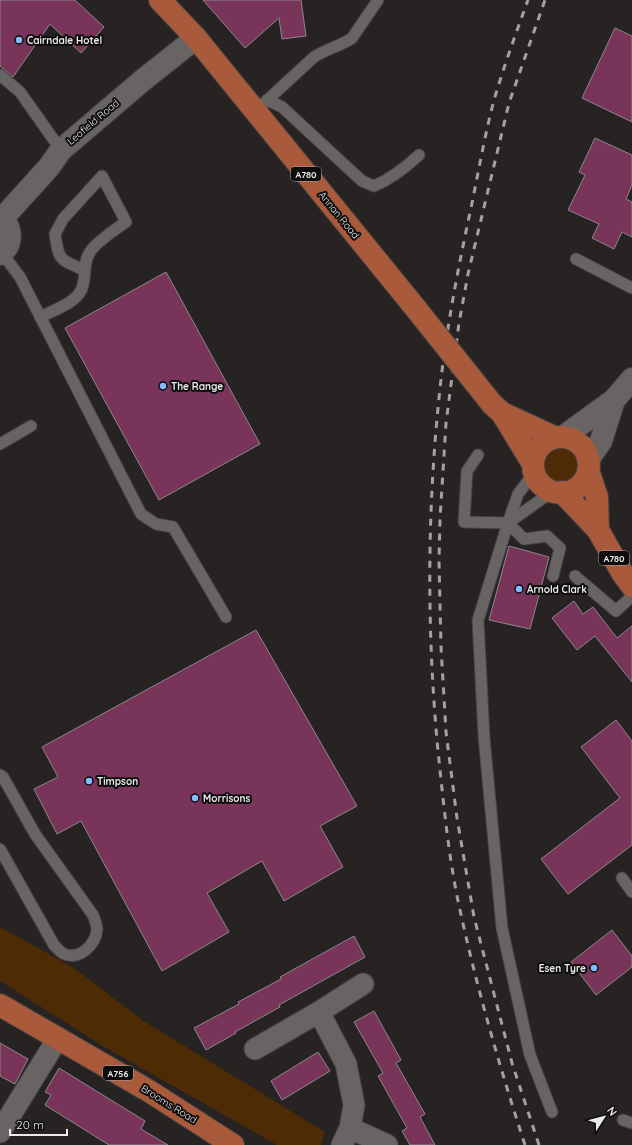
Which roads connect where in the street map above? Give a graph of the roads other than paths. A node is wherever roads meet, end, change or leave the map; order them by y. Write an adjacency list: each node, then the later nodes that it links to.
1 (160, 0): 3 (main road, Annan Road / A780)
2 (378, 0): 5 (lane)
3 (196, 38): 5 (main road, Annan Road / A780); 6 (street, Leafield Road)
4 (0, 75): 6 (lane)
5 (261, 105): 7 (lane); 16 (main road, Annan Road / A780, bridge)
6 (61, 150): 8 (street, Leafield Road)
7 (419, 156)
8 (1, 219): 9 (street)
9 (1, 254): 13 (lane)
10 (576, 259): 12 (lane)
11 (84, 270): 11 (lane); 13 (lane)
12 (632, 288)
13 (40, 317): 30 (lane)
14 (632, 379): 15 (street)
15 (614, 400): 18 (street); 21 (street)
16 (497, 409): 18 (main road, Annan Road / A780); 22 (main road, Annan Road / A780)
17 (31, 426): 19 (lane)
18 (559, 437): 21 (main road); 22 (main road)
19 (0, 444)
20 (478, 456): 24 (lane)
21 (588, 465): 23 (main road); 25 (main road, A780)
22 (533, 468): 23 (main road); 24 (lane)
23 (557, 492): 24 (lane); 25 (main road, A780)
24 (508, 523): 26 (lane); 40 (lane)
25 (598, 530): 28 (main road, A780)
26 (553, 576)
27 (575, 576): 29 (lane)
28 (629, 576)
29 (632, 596)
30 (226, 617)
31 (0, 775): 32 (lane)
32 (0, 849)
33 (622, 878): 34 (lane)
34 (632, 892)
35 (363, 984): 37 (street)
36 (0, 1005): 38 (main road, Brooms Road / A756)
37 (319, 1012): 39 (street); 42 (street)
38 (58, 1038): 41 (street); 43 (main road, Brooms Road / A756)
39 (255, 1049)
40 (552, 1112)
41 (0, 1132)
42 (346, 1137): 44 (street)
43 (233, 1145)
44 (387, 1145)

